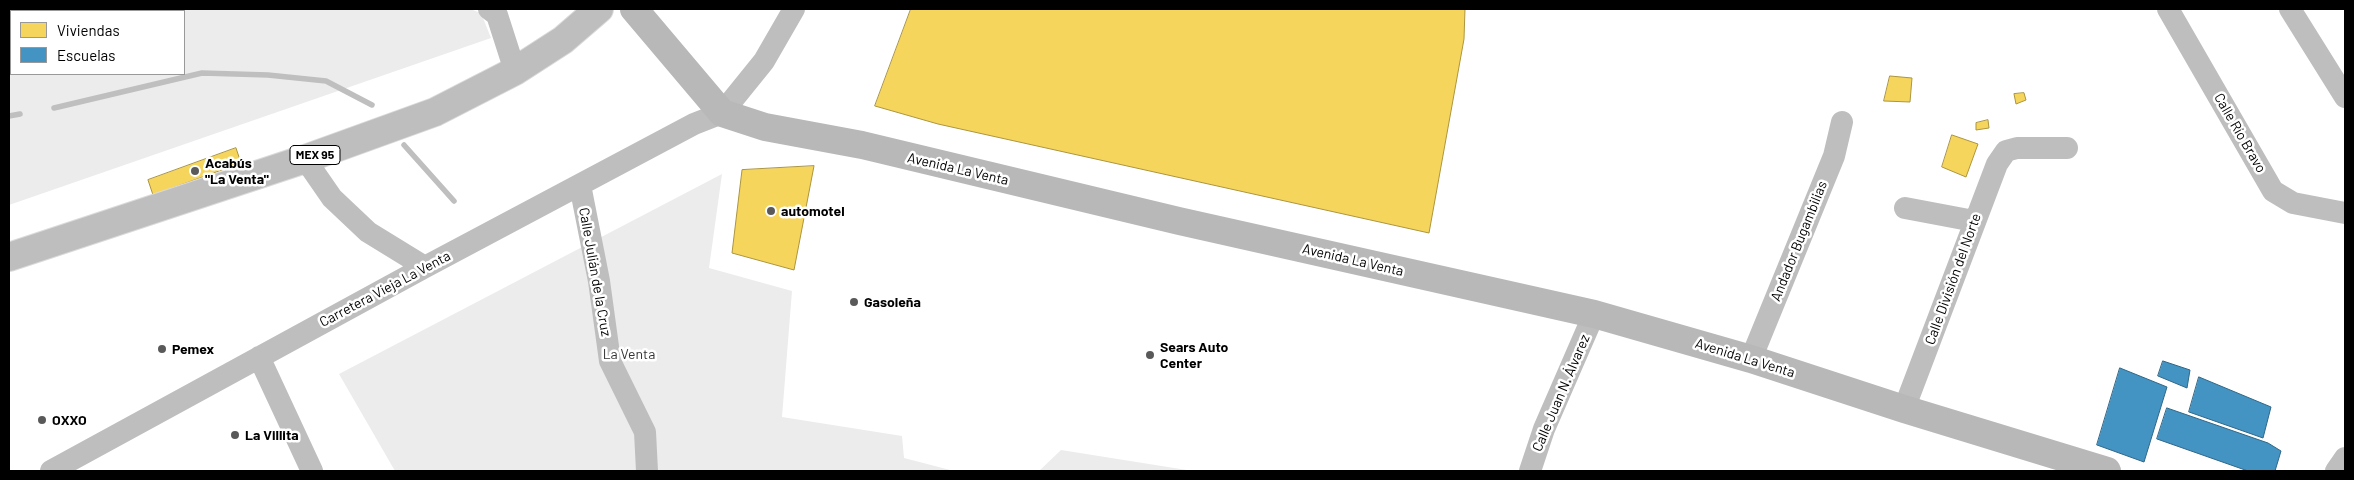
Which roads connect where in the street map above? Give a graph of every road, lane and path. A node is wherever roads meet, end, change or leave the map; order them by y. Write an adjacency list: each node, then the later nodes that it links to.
1 (489, 9): 7 (street)
2 (599, 9): 7 (highway, MEX 95)
3 (634, 9): 9 (main road)
4 (794, 9): 9 (street)
5 (2168, 9): 15 (street, Calle Río Bravo)
6 (2290, 9): 8 (street)
7 (515, 71): 12 (highway, MEX 95)
8 (2345, 97)
9 (722, 113): 13 (street, Carretera Vieja La Venta); 19 (main road, Avenida La Venta)
10 (1842, 122): 21 (street, Andador Bugambilias)
11 (2067, 148): 16 (street, Calle División del Norte)
12 (305, 159): 17 (highway, MEX 95); 18 (street)
13 (580, 185): 18 (street, Carretera Vieja La Venta); 26 (street, Calle Julián de la Cruz)
14 (1905, 208): 16 (street)
15 (2345, 213)
16 (1974, 221): 22 (street, Calle División del Norte)
17 (9, 257)
18 (424, 267): 20 (street, Carretera Vieja La Venta)
19 (1594, 314): 21 (main road, Avenida La Venta); 27 (street, Calle Juan N. Álvarez)
20 (259, 357): 24 (street, Carretera Vieja La Venta); 25 (street)
21 (1751, 359): 22 (main road, Avenida La Venta)
22 (1904, 409): 28 (main road, Avenida La Venta)
23 (2345, 458): 29 (street)
24 (50, 471)
25 (312, 471)
26 (647, 471)
27 (1530, 471)
28 (2107, 471)
29 (2336, 471)

